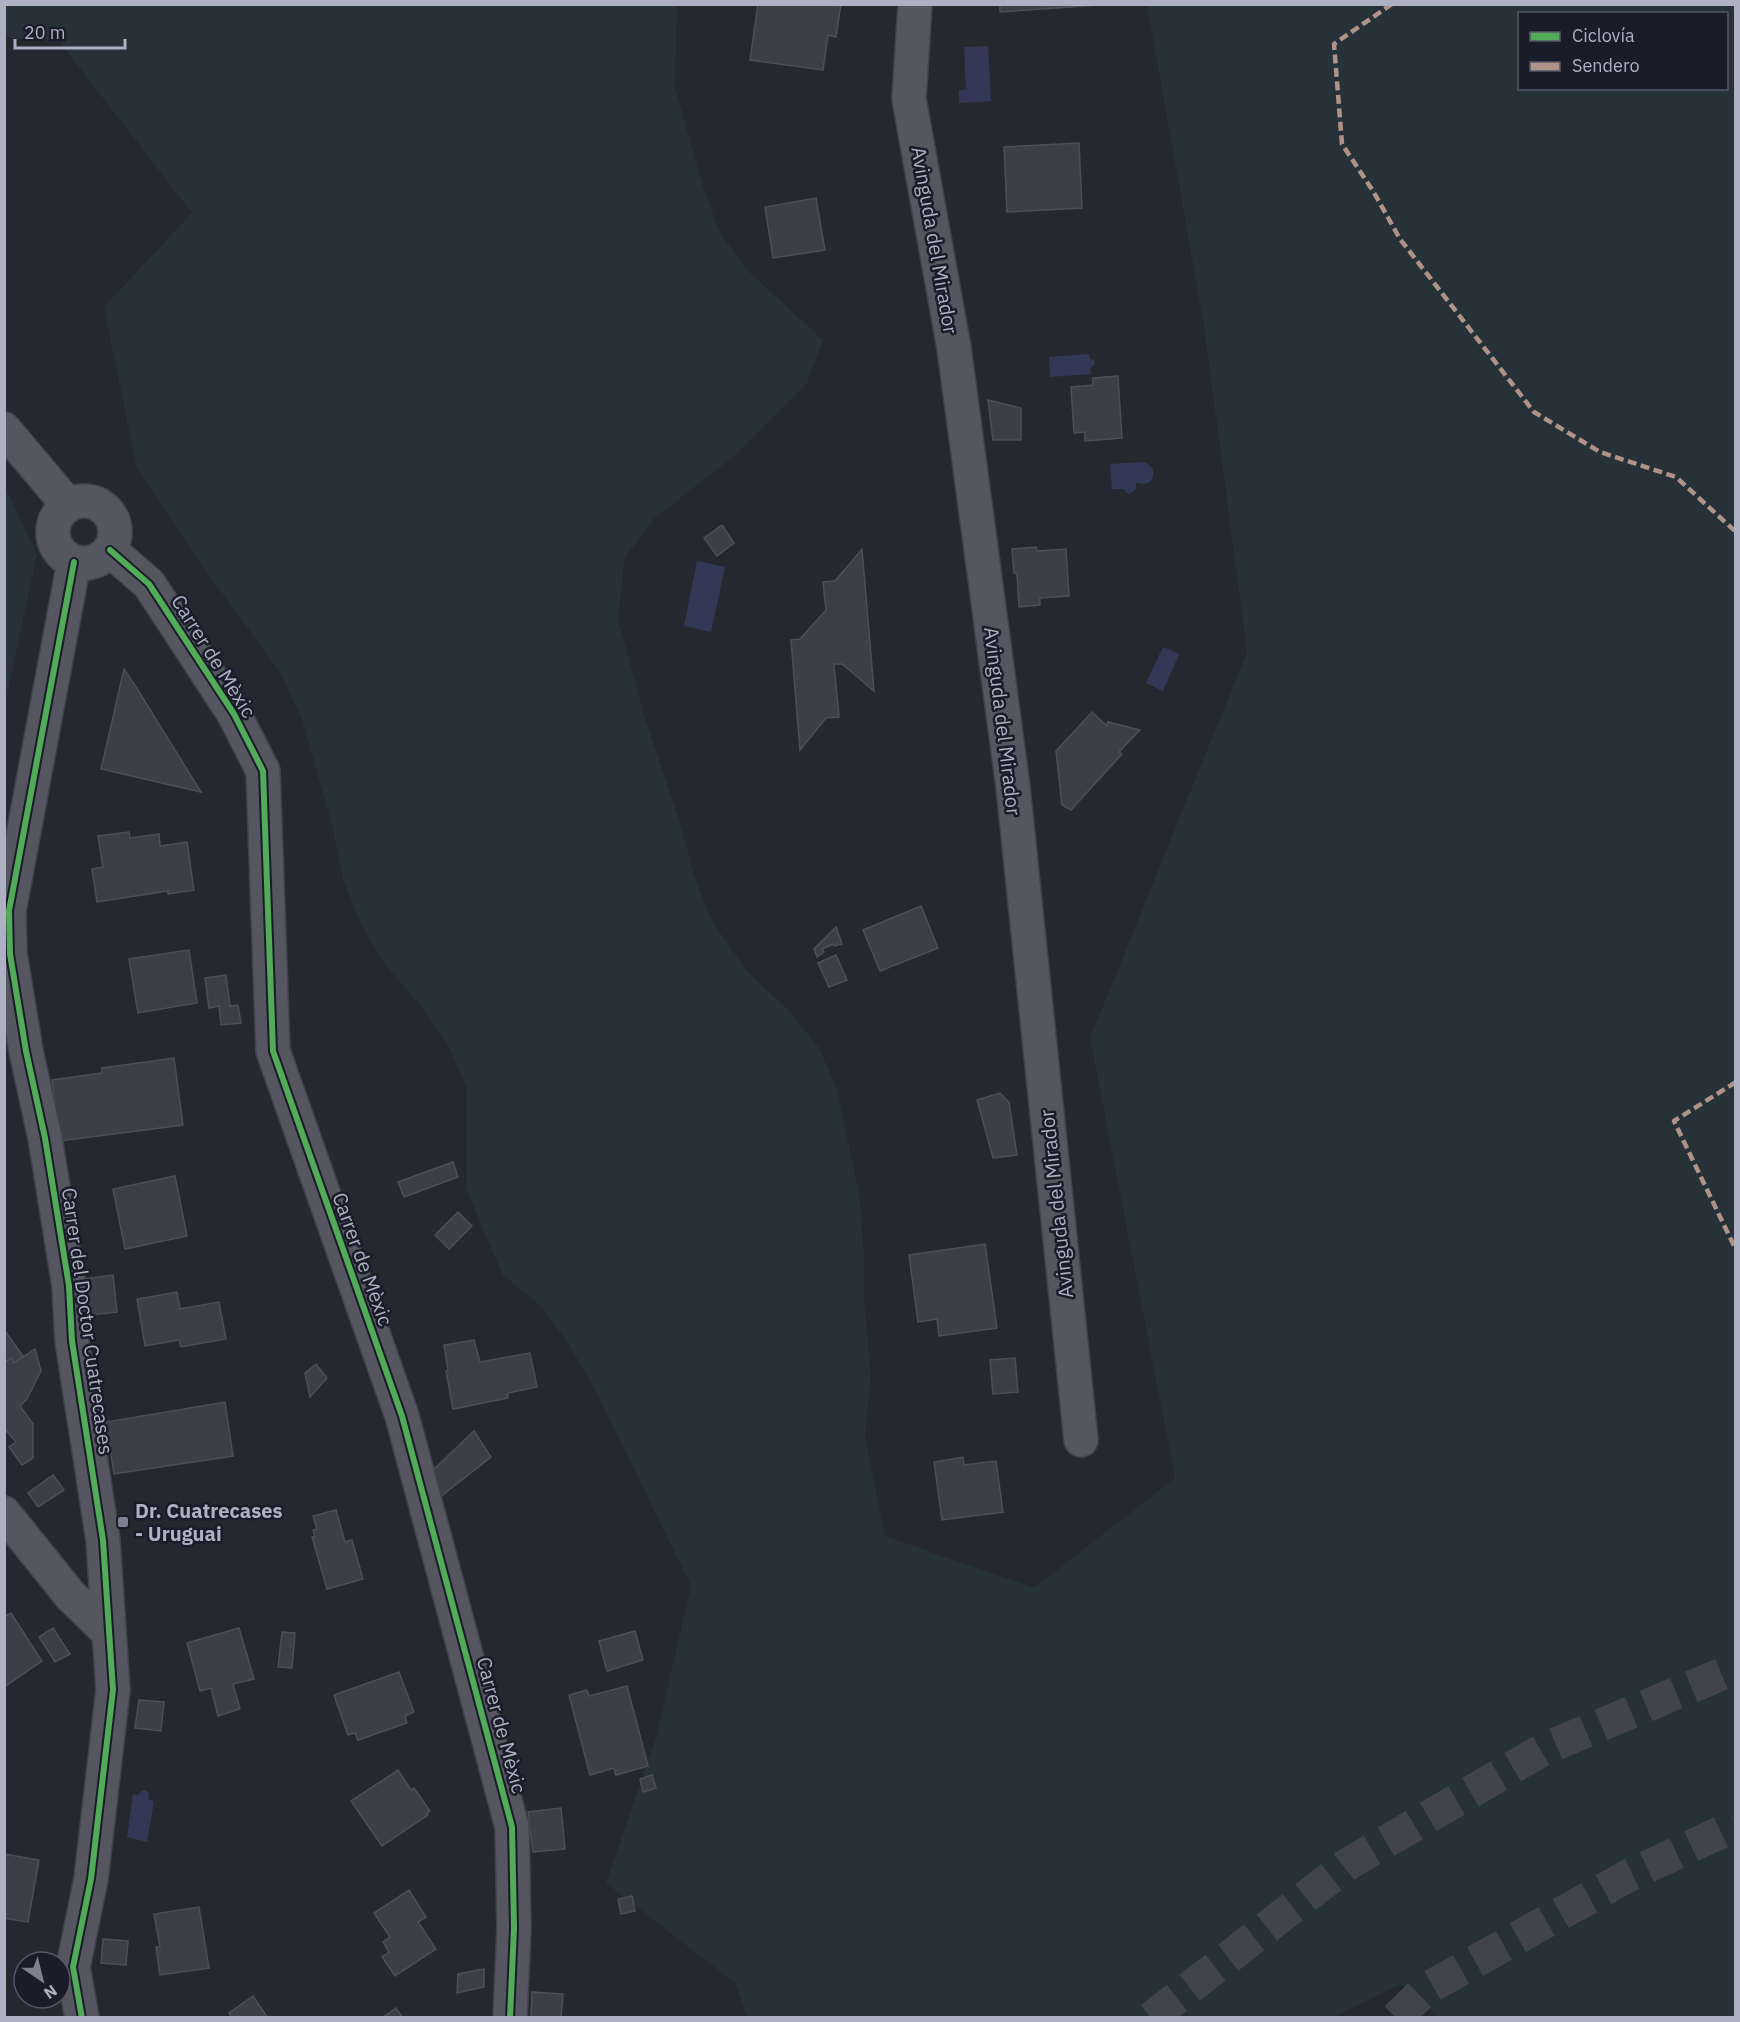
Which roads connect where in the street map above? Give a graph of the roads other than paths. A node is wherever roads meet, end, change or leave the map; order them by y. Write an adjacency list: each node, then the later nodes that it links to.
1 (915, 4): 6 (street, Avinguda del Mirador)
2 (4, 429): 3 (street)
3 (68, 505): 4 (street); 5 (street)
4 (110, 550): 5 (street); 10 (street, Carrer de Mèxic)
5 (74, 562): 8 (street, Carrer del Doctor Cuatrecases)
6 (1081, 1440)
7 (4, 1513): 8 (street)
8 (109, 1633): 9 (street, Carrer del Doctor Cuatrecases)
9 (81, 2018)
10 (510, 2018)

